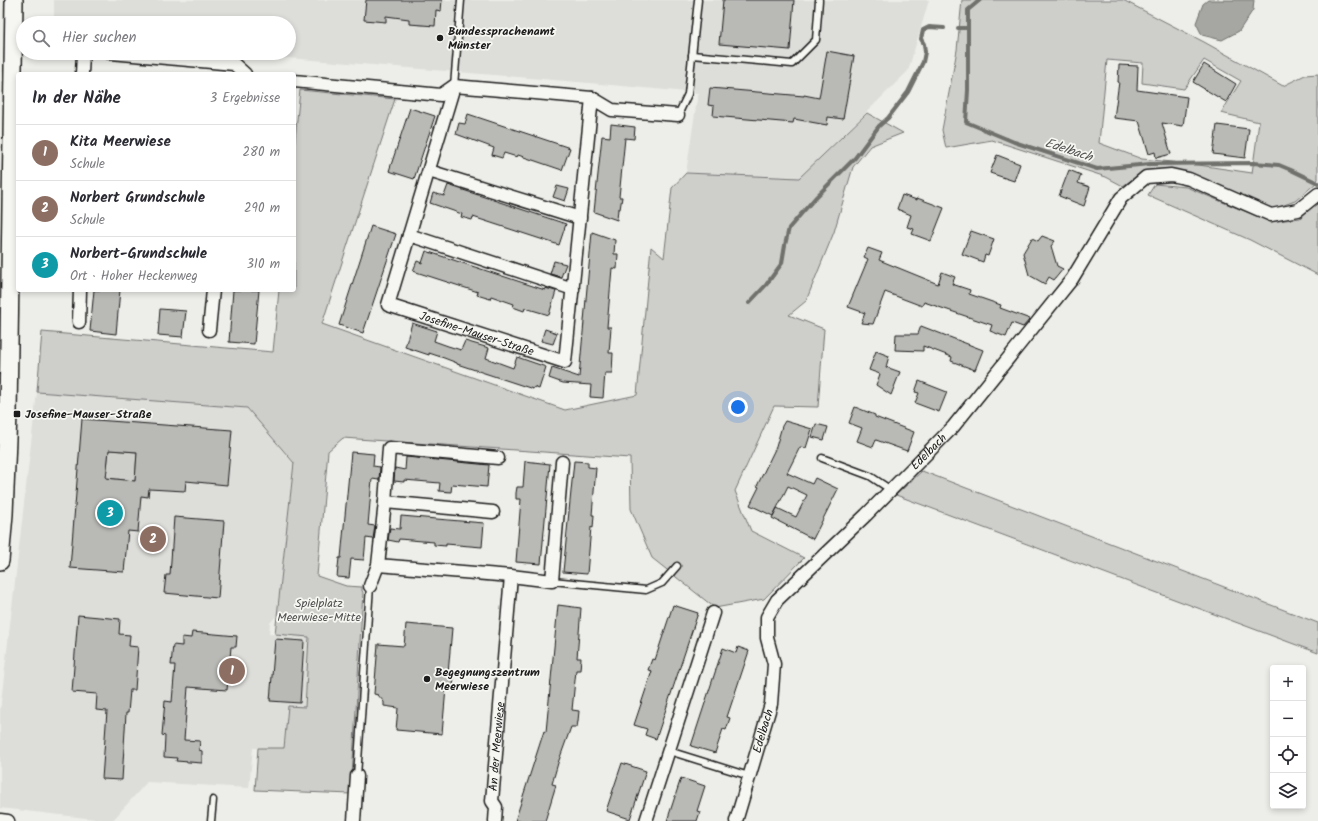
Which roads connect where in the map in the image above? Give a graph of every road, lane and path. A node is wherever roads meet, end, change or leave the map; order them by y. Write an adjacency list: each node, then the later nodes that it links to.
1 (14, 0): 5 (street)
2 (461, 0): 15 (lane)
3 (698, 0): 6 (lane)
4 (819, 0): 6 (lane)
5 (16, 24)
6 (692, 56): 17 (lane)
7 (18, 60): 11 (street)
8 (83, 60): 12 (street)
9 (164, 60): 10 (street)
10 (231, 69): 13 (street)
11 (17, 72)
12 (82, 72)
13 (243, 72)
14 (296, 81): 15 (street)
15 (454, 86): 16 (street); 19 (street, Josefine-Mauser-Straße)
16 (592, 98): 17 (street); 21 (street, Josefine-Mauser-Straße)
17 (678, 115)
18 (16, 120): 34 (street)
19 (429, 171): 21 (street); 22 (street, Josefine-Mauser-Straße)
20 (1318, 194): 31 (street, Edelbach)
21 (580, 218): 23 (street, Josefine-Mauser-Straße)
22 (409, 235): 23 (street); 23 (street, Josefine-Mauser-Straße)
23 (572, 289)
24 (80, 292): 26 (street)
25 (213, 292): 27 (street)
26 (79, 322)
27 (209, 330)
28 (498, 458): 32 (street)
29 (822, 458): 31 (lane)
30 (562, 462): 38 (street)
31 (891, 490): 43 (street, Edelbach)
32 (385, 502): 33 (street); 35 (street)
33 (493, 512)
34 (0, 561)
35 (378, 565): 37 (street); 39 (street)
36 (677, 566): 38 (lane)
37 (511, 576): 38 (street); 47 (street, An der Meerwiese)
38 (552, 581)
39 (370, 586): 42 (lane)
40 (713, 613): 41 (street)
41 (668, 751): 43 (lane); 48 (street)
42 (357, 776): 46 (street)
43 (749, 776): 49 (street, Edelbach)
44 (213, 800): 45 (lane)
45 (211, 821)
46 (354, 821)
47 (495, 821)
48 (646, 821)
49 (736, 821)

